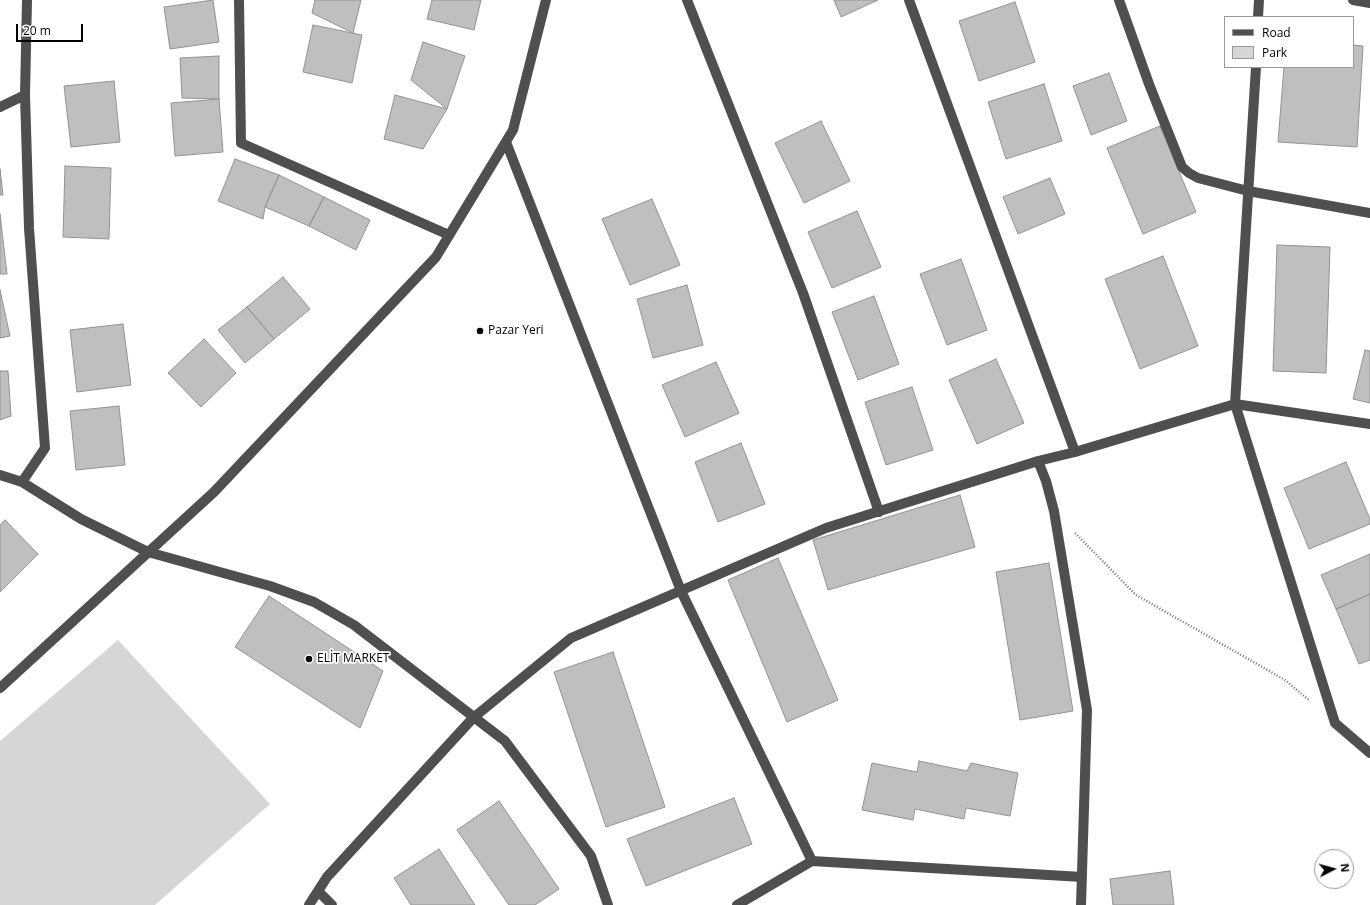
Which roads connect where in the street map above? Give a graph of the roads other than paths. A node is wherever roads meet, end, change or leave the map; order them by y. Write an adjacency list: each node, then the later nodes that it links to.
1 (27, 0): 12 (street)
2 (239, 0): 17 (street)
3 (546, 0): 14 (street)
4 (687, 0): 24 (street)
5 (909, 0): 20 (street)
6 (1119, 0): 15 (street)
7 (1260, 0): 10 (street)
8 (1354, 0): 9 (street)
9 (1370, 3)
10 (1258, 16)
11 (1256, 68): 15 (street)
12 (25, 95): 13 (street); 23 (street)
13 (0, 107)
14 (506, 142): 17 (street); 26 (street)
15 (1248, 191): 16 (street); 18 (street)
16 (1370, 213)
17 (449, 235): 25 (street)
18 (1235, 404): 19 (street); 20 (street); 29 (street)
19 (1370, 424)
20 (1075, 452): 21 (street)
21 (1038, 461): 24 (street); 31 (street)
22 (0, 475): 23 (street)
23 (22, 482): 25 (street)
24 (879, 512): 26 (street)
25 (148, 552): 27 (street); 28 (street)
26 (681, 591): 28 (street); 30 (street)
27 (0, 688)
28 (473, 718): 32 (street); 35 (street)
29 (1370, 753)
30 (812, 861): 31 (street); 36 (street)
31 (1082, 877): 37 (street)
32 (318, 891): 33 (street); 34 (street)
33 (309, 905)
34 (332, 905)
35 (608, 905)
36 (736, 905)
37 (1081, 905)

